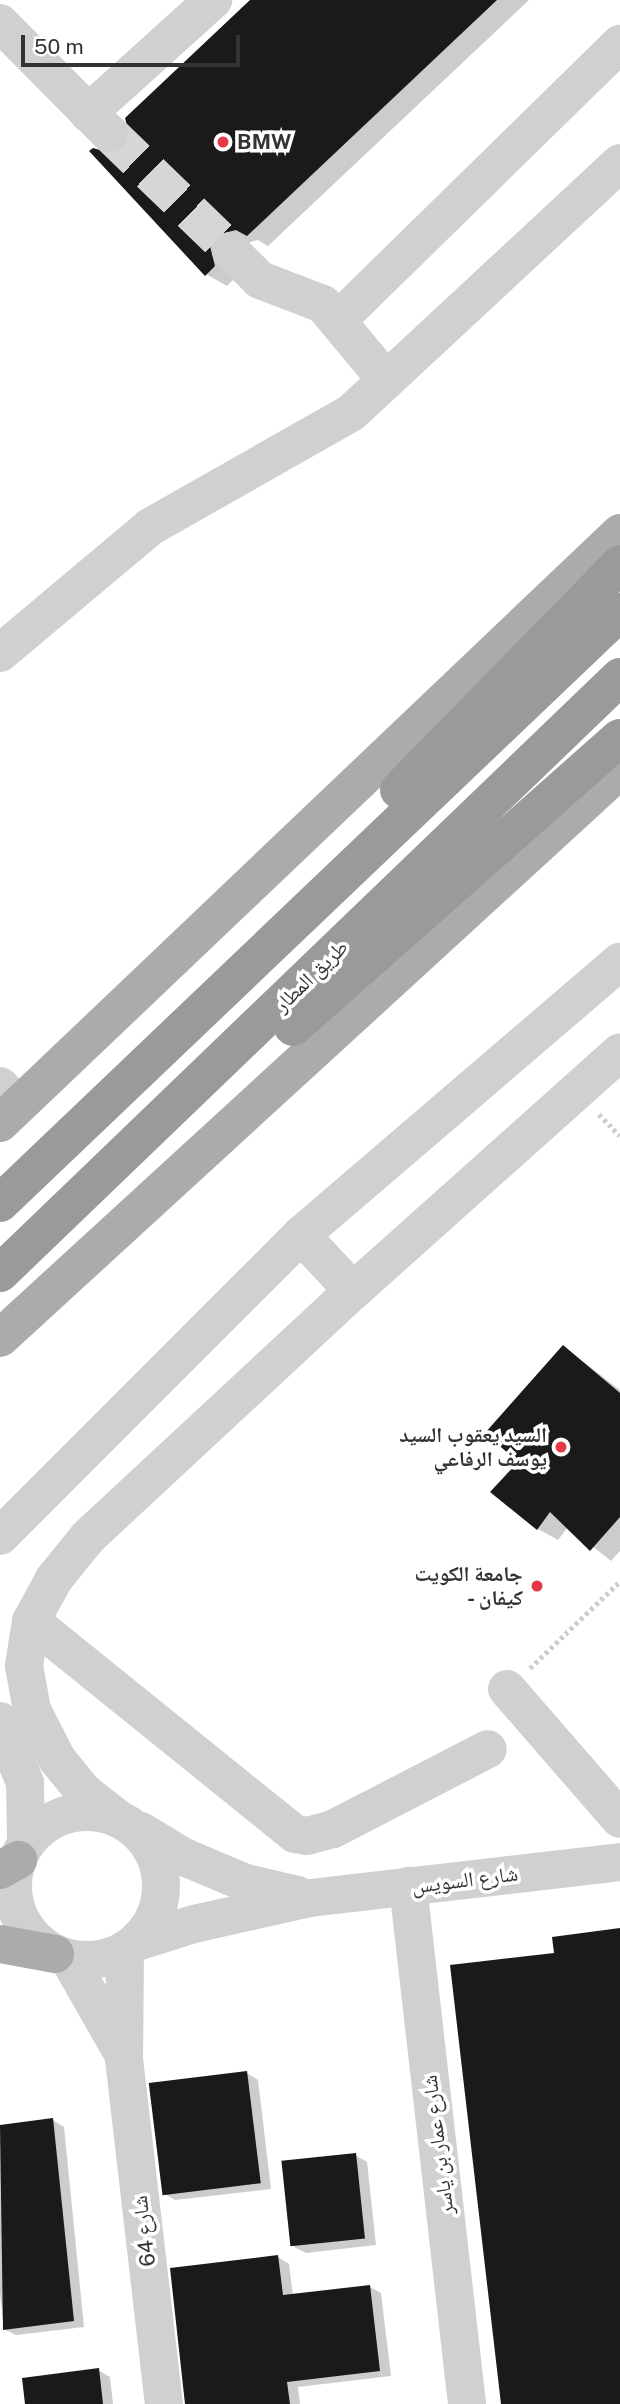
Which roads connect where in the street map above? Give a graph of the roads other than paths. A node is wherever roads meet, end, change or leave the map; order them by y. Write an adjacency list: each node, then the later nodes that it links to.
1 (213, 0): 2 (street)
2 (0, 23)
3 (620, 44): 6 (street)
4 (620, 163): 7 (street)
5 (231, 251): 6 (street)
6 (338, 320): 7 (street)
7 (386, 380): 11 (street)
8 (620, 533): 19 (main road)
9 (620, 564): 16 (highway)
10 (620, 612): 16 (highway)
11 (0, 653)
12 (620, 677): 17 (highway, طريق المطار)
13 (620, 738): 17 (highway)
14 (620, 770): 24 (main road)
15 (620, 962): 21 (street)
16 (224, 995): 20 (highway)
17 (233, 1051): 22 (highway, طريق المطار)
18 (620, 1052): 23 (street)
19 (6, 1105)
20 (0, 1203)
21 (301, 1235): 23 (street); 25 (street)
22 (0, 1273)
23 (353, 1291): 26 (street)
24 (0, 1338)
25 (0, 1535)
26 (32, 1621): 29 (street); 31 (street)
27 (508, 1689): 30 (street)
28 (0, 1721): 32 (street)
29 (488, 1749)
30 (620, 1819)
31 (122, 1820): 32 (street); 35 (street, شارع السويس); 37 (street)
32 (15, 1858): 38 (street)
33 (620, 1862): 34 (street, شارع السويس)
34 (408, 1886): 35 (street, شارع السويس); 41 (street, شارع عمار بن ياسر)
35 (310, 1898): 37 (street, شارع السويس)
36 (0, 1944): 38 (main road)
37 (131, 1946): 38 (street); 39 (street, شارع 64)
38 (62, 1956): 39 (street, شارع 64)
39 (124, 2059): 40 (street, شارع 64)
40 (164, 2404)
41 (467, 2404)

